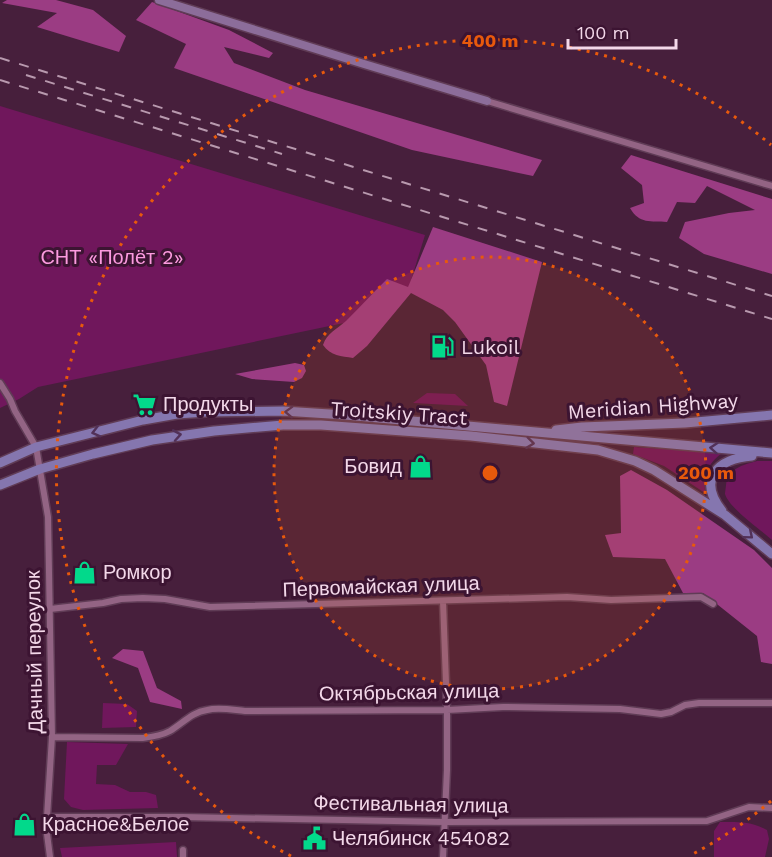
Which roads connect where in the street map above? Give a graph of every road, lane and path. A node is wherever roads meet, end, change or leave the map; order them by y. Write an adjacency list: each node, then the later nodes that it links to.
1 (159, 0): 2 (street)
2 (487, 101): 3 (street)
3 (772, 186)
4 (0, 383): 7 (street, Дачный переулок)
5 (772, 415): 6 (main road, Meridian Highway)
6 (536, 433): 7 (main road, Troitskiy Tract, one-way to 7); 8 (main road, Troitskiy Tract, one-way to 6)
7 (36, 447): 9 (main road, Troitskiy Tract); 10 (street, Дачный переулок)
8 (772, 454): 12 (main road)
9 (0, 463)
10 (40, 469): 11 (main road, Troitskiy Tract); 12 (main road, Troitskiy Tract, one-way to 12); 16 (street, Дачный переулок)
11 (0, 485)
12 (725, 515): 13 (main road, Troitskiy Tract, one-way to 13)
13 (772, 554)
14 (442, 601): 15 (street, Первомайская улица); 16 (street, Первомайская улица); 18 (street)
15 (713, 604)
16 (50, 609): 19 (street, Дачный переулок)
17 (772, 703): 18 (street, Октябрьская улица)
18 (447, 710): 19 (street, Октябрьская улица); 22 (street)
19 (52, 737): 21 (street, Дачный переулок)
20 (772, 808): 22 (street, Фестивальная улица)
21 (47, 817): 22 (street, Фестивальная улица); 23 (street, Дачный переулок)
22 (444, 822): 24 (street)
23 (50, 857)
24 (443, 857)

